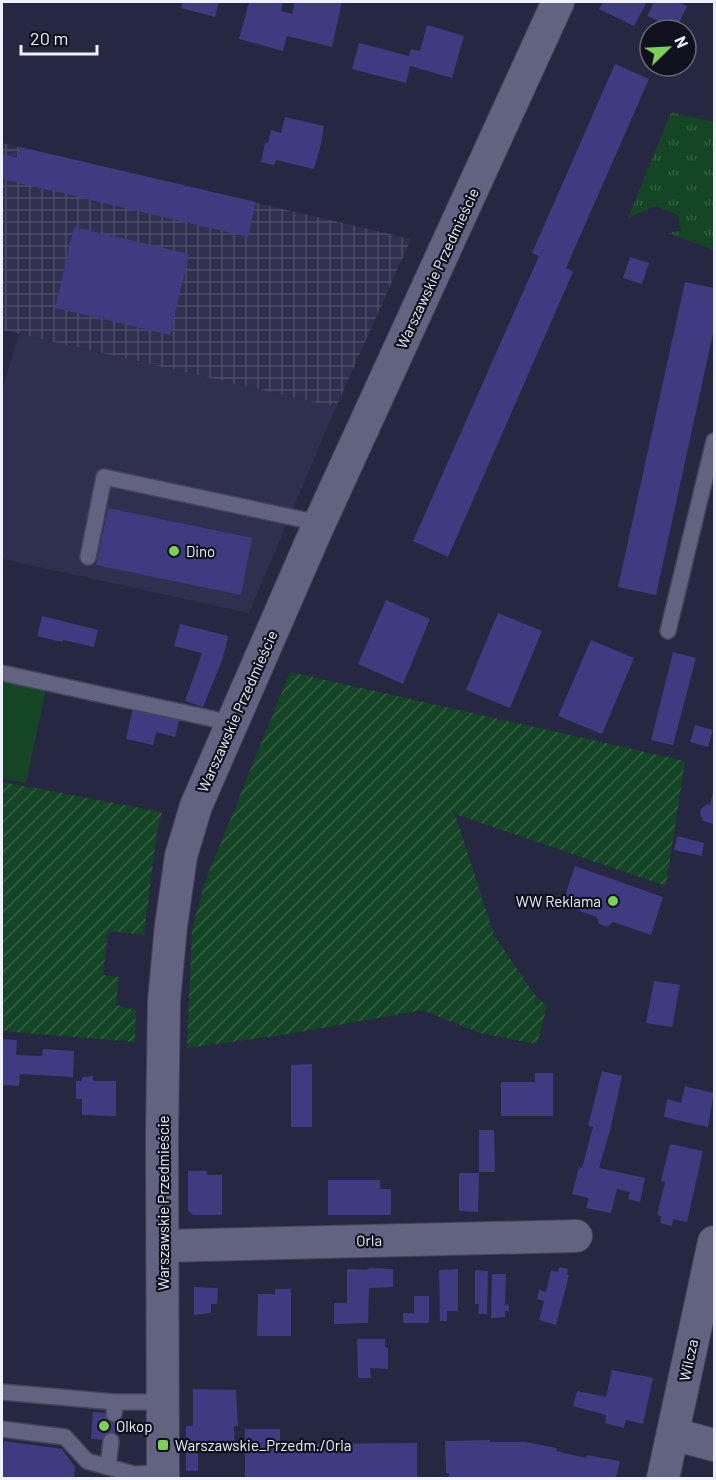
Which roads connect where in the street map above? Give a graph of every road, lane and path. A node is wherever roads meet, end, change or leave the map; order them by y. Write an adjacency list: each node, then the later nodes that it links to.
1 (558, 2): 3 (street, Warszawskie Przedmieście)
2 (714, 441): 5 (lane)
3 (320, 523): 4 (lane); 7 (street, Warszawskie Przedmieście)
4 (88, 557)
5 (668, 631)
6 (2, 673): 7 (lane)
7 (232, 724): 10 (street, Warszawskie Przedmieście)
8 (576, 1236): 10 (street, Orla)
9 (714, 1242): 14 (street, Wilcza)
10 (163, 1246): 12 (street, Warszawskie Przedmieście)
11 (2, 1392): 12 (lane)
12 (162, 1402): 18 (street, Warszawskie Przedmieście)
13 (2, 1429): 17 (lane)
14 (673, 1434): 16 (street); 19 (street, Wilcza)
15 (111, 1441): 17 (lane)
16 (714, 1445)
17 (108, 1467): 18 (lane)
18 (163, 1476)
19 (663, 1479)

